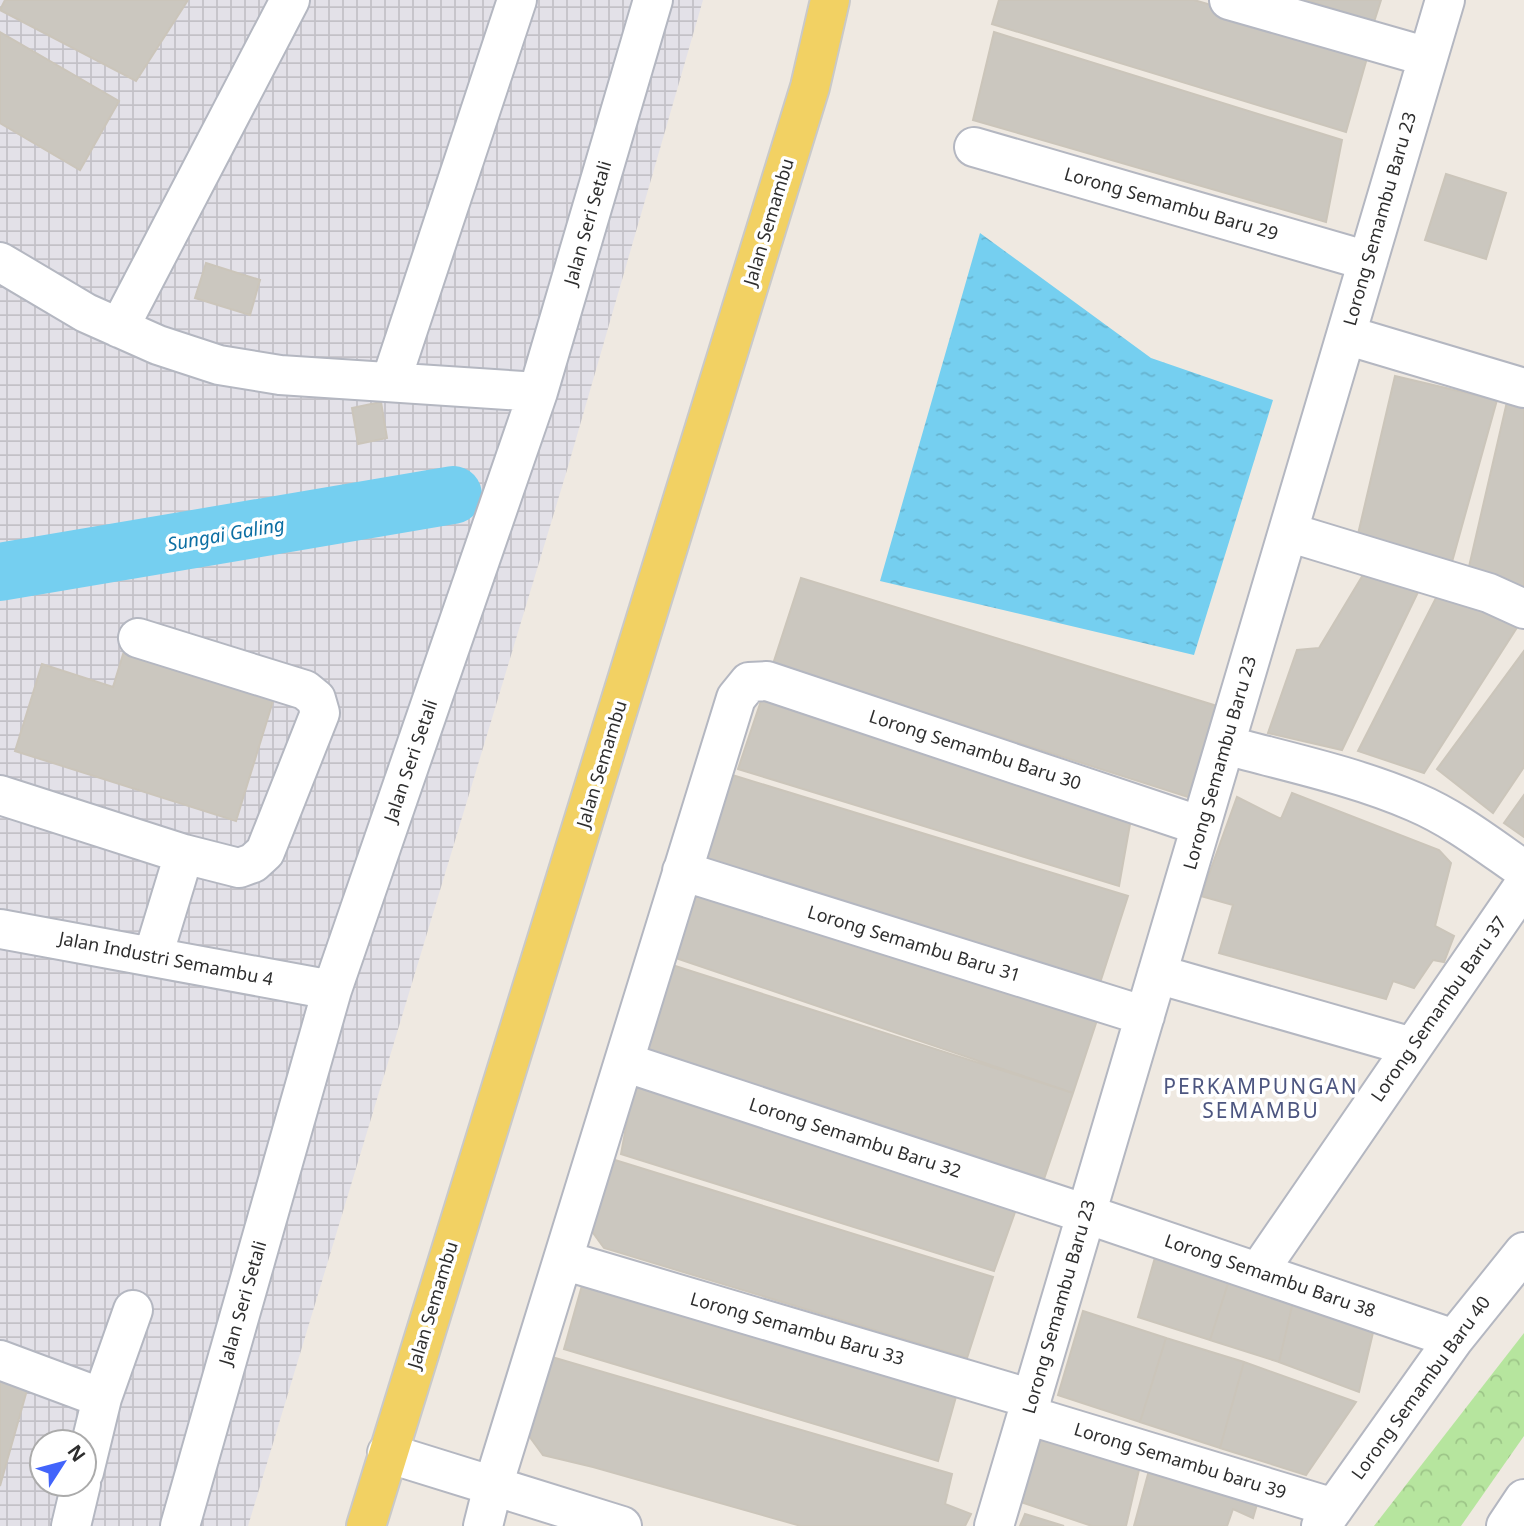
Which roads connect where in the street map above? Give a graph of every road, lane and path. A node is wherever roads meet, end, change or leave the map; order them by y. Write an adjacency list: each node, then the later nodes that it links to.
1 (290, 0): 11 (street)
2 (517, 0): 13 (street)
3 (653, 0): 15 (street, Jalan Seri Setali)
4 (830, 0): 43 (main road, Jalan Semambu)
5 (1229, 0): 7 (street)
6 (1445, 0): 7 (street, Lorong Semambu Baru 23)
7 (1428, 57): 9 (street, Lorong Semambu Baru 23)
8 (974, 146): 9 (street, Lorong Semambu Baru 29)
9 (1368, 261): 12 (street, Lorong Semambu Baru 23)
10 (0, 262): 11 (street)
11 (119, 328): 13 (street)
12 (1346, 335): 14 (street); 16 (street, Lorong Semambu Baru 23)
13 (391, 381): 15 (street)
14 (1524, 388)
15 (538, 392): 29 (street, Jalan Seri Setali)
16 (1288, 532): 17 (street); 19 (street, Lorong Semambu Baru 23)
17 (1524, 609)
18 (138, 638): 22 (street)
19 (1225, 745): 21 (street, Lorong Semambu Baru 23); 23 (street)
20 (0, 795): 22 (street)
21 (1201, 825): 24 (street, Lorong Semambu Baru 30); 28 (street, Lorong Semambu Baru 23)
22 (184, 854): 27 (street)
23 (1524, 870)
24 (682, 871): 30 (street, Lorong Semambu Baru 31); 32 (street)
25 (1524, 885): 31 (street, Lorong Semambu Baru 37)
26 (0, 929): 27 (street, Jalan Industri Semambu 4)
27 (153, 956): 29 (street, Jalan Industri Semambu 4)
28 (1157, 974): 30 (street, Lorong Semambu Baru 23); 31 (street)
29 (332, 990): 49 (street, Jalan Seri Setali)
30 (1145, 1016): 33 (street, Lorong Semambu Baru 23)
31 (1412, 1047): 36 (street, Lorong Semambu Baru 37)
32 (624, 1062): 33 (street, Lorong Semambu Baru 32); 35 (street)
33 (1086, 1214): 36 (street, Lorong Semambu Baru 38); 41 (street, Lorong Semambu Baru 23)
34 (1524, 1252): 38 (street, Lorong Semambu Baru 40)
35 (563, 1260): 41 (street, Lorong Semambu Baru 33); 44 (street)
36 (1258, 1272): 38 (street, Lorong Semambu Baru 38)
37 (133, 1310): 40 (street)
38 (1454, 1339): 47 (street, Lorong Semambu Baru 40)
39 (0, 1360): 40 (street)
40 (102, 1398): 42 (street)
41 (1029, 1407): 47 (street, Lorong Semambu baru 39); 53 (street, Lorong Semambu Baru 23)
42 (95, 1428)
43 (387, 1453): 44 (street); 50 (main road, Jalan Semambu)
44 (493, 1486): 51 (street); 52 (street)
45 (78, 1498): 48 (street)
46 (1524, 1499): 54 (street)
47 (1327, 1517)
48 (71, 1526)
49 (180, 1526)
50 (366, 1526)
51 (483, 1526)
52 (622, 1526)
53 (994, 1526)
54 (1506, 1526)

